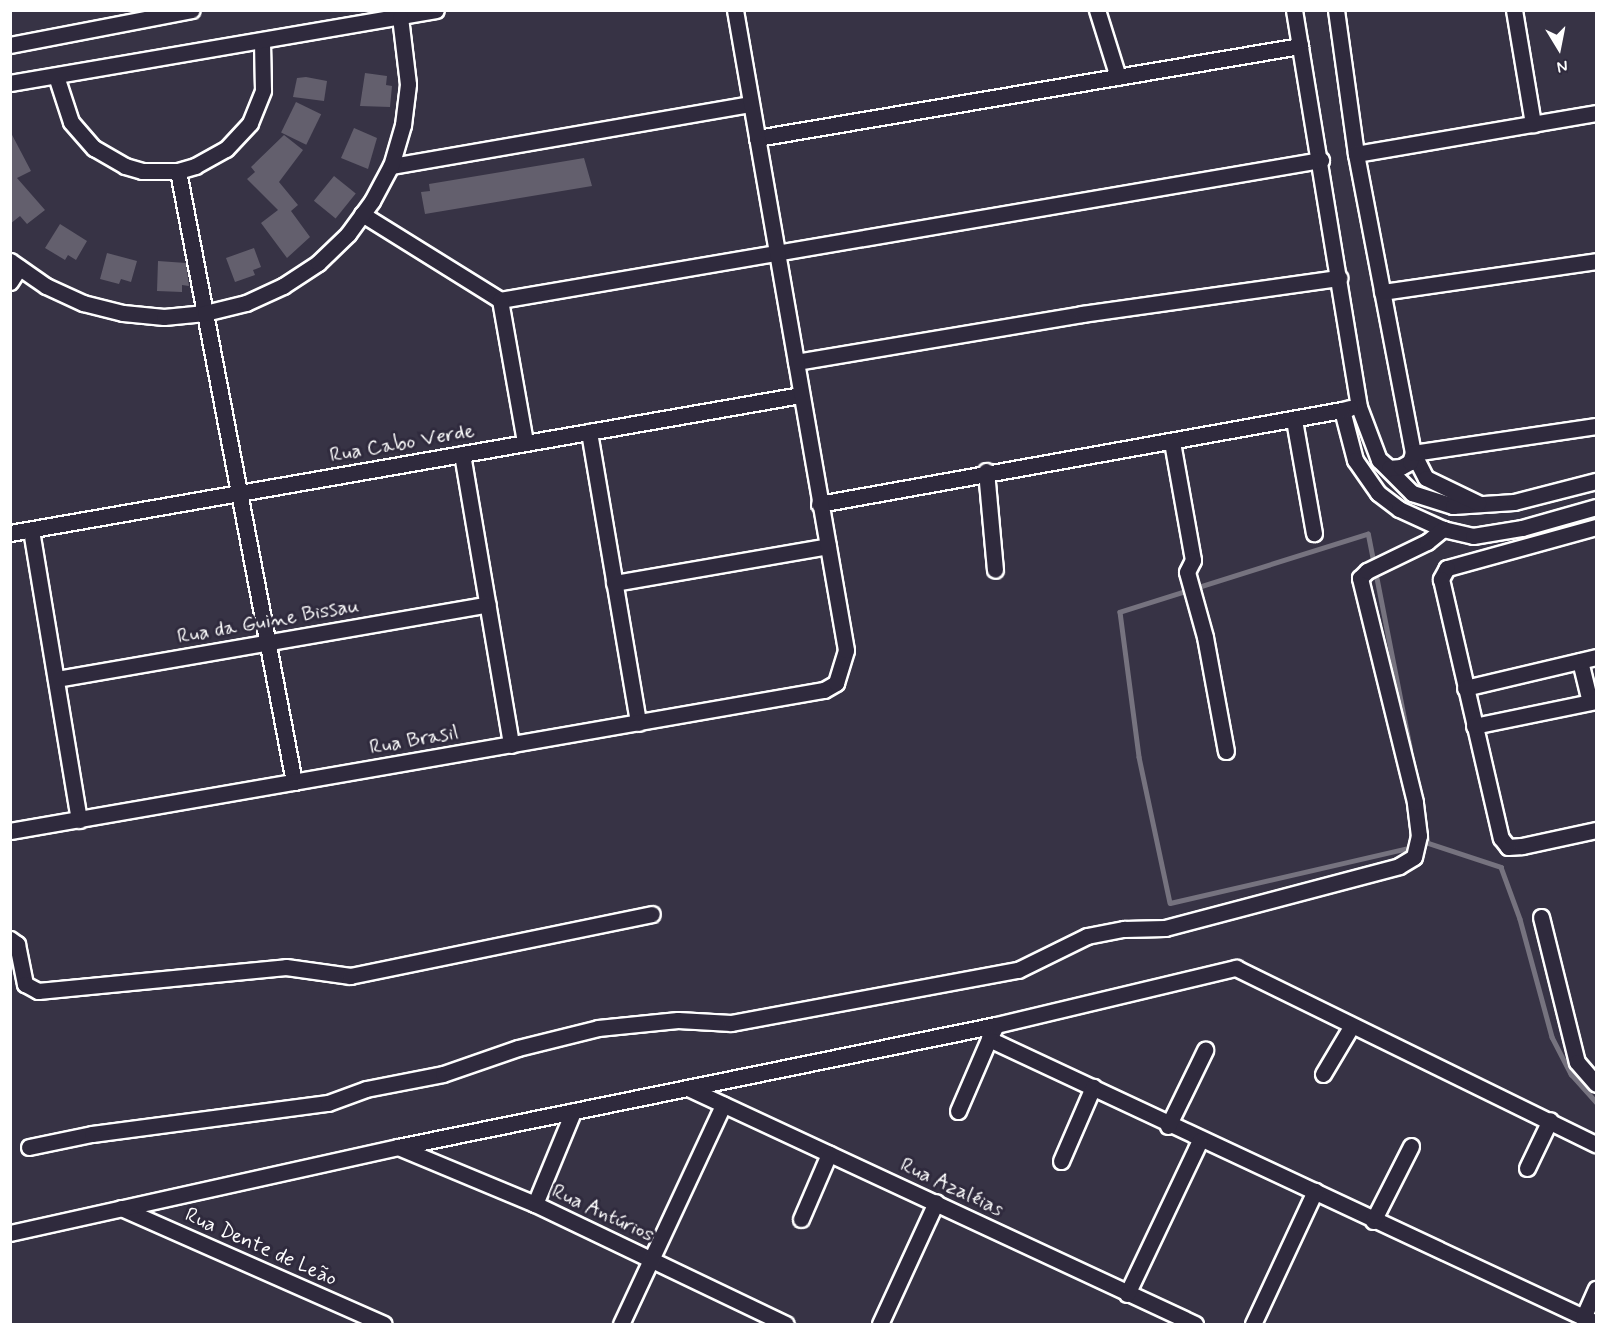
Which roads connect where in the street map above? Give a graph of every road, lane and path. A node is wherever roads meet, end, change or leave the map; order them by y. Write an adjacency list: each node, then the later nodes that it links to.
1 (436, 10): 8 (street)
2 (735, 10): 15 (street)
3 (1097, 10): 13 (street)
4 (1294, 10): 11 (street)
5 (1336, 10): 19 (street)
6 (1514, 10): 17 (street)
7 (189, 11): 10 (street)
8 (400, 16): 9 (street); 21 (street)
9 (262, 41): 12 (street); 22 (street)
10 (10, 45)
11 (1300, 46): 13 (street); 20 (street)
12 (56, 76): 14 (street); 22 (street)
13 (1118, 77): 18 (street)
14 (10, 83)
15 (751, 104): 18 (street); 21 (street)
16 (1596, 113): 17 (street)
17 (1533, 124): 19 (street)
18 (757, 138): 24 (street)
19 (1356, 154): 29 (street)
20 (1321, 160): 24 (street); 27 (street)
21 (391, 166): 23 (street)
22 (178, 171): 31 (street)
23 (362, 214): 30 (street); 31 (street)
24 (777, 253): 30 (street); 32 (street)
25 (1596, 261): 29 (street)
26 (15, 264): 28 (street); 31 (street)
27 (1339, 278): 32 (street); 34 (street)
28 (10, 282)
29 (1383, 292): 41 (street)
30 (500, 300): 39 (street)
31 (205, 313): 46 (street)
32 (796, 362): 33 (street)
33 (801, 395): 38 (street, Rua Cabo Verde); 47 (street)
34 (1359, 407): 35 (street); 43 (street)
35 (1342, 410): 36 (street); 51 (street)
36 (1294, 420): 40 (street); 53 (street)
37 (1596, 426): 41 (street)
38 (589, 432): 39 (street, Rua Cabo Verde); 57 (street)
39 (525, 442): 42 (street, Rua Cabo Verde)
40 (1172, 442): 44 (street); 68 (street)
41 (1413, 453): 43 (street); 48 (street)
42 (462, 454): 46 (street, Rua Cabo Verde); 58 (street)
43 (1379, 460): 48 (street)
44 (986, 471): 47 (street); 56 (street)
45 (1596, 481): 48 (street)
46 (239, 492): 52 (street, Rua Cabo Verde); 59 (street)
47 (819, 504): 55 (street)
48 (1484, 505)
49 (1596, 507): 51 (street)
50 (1596, 527): 63 (street)
51 (1443, 529): 92 (street)
52 (31, 530): 54 (street, Rua Cabo Verde); 62 (street)
53 (1314, 532)
54 (10, 533)
55 (828, 546): 57 (street); 65 (street, Rua Brasil)
56 (995, 570)
57 (614, 582): 65 (street)
58 (488, 604): 59 (street, Rua da Guine Bissau); 67 (street)
59 (268, 642): 62 (street, Rua da Guine Bissau); 69 (street)
60 (1596, 657): 61 (street)
61 (1580, 661): 63 (street); 64 (street)
62 (56, 679): 70 (street)
63 (1465, 688): 66 (street)
64 (1593, 701): 66 (street)
65 (638, 723): 67 (street, Rua Brasil)
66 (1474, 726): 71 (street)
67 (512, 745): 69 (street, Rua Brasil)
68 (1226, 750)
69 (294, 782): 70 (street, Rua Brasil)
70 (79, 820): 72 (street, Rua Brasil)
71 (1596, 830)
72 (10, 831)
73 (652, 914): 75 (street)
74 (1541, 917): 81 (street)
75 (10, 939)
76 (996, 1025): 77 (street); 78 (street); 83 (street)
77 (1352, 1027): 80 (street); 87 (street)
78 (989, 1039): 82 (street); 85 (street)
79 (1204, 1050): 88 (street)
80 (1323, 1074)
81 (1596, 1084)
82 (1093, 1087): 88 (street); 95 (street)
83 (690, 1089): 84 (street, Rua Azaléias); 86 (street)
84 (723, 1105): 94 (street, Rua Azaléias); 104 (street)
85 (958, 1111)
86 (573, 1112): 93 (street); 99 (street)
87 (1550, 1120): 90 (street); 96 (street)
88 (1168, 1125): 89 (street)
89 (1200, 1140): 97 (street); 106 (street)
90 (1596, 1144)
91 (1411, 1146): 102 (street)
92 (29, 1147)
93 (398, 1147): 99 (street, Rua Antúrios); 100 (street)
94 (829, 1154): 98 (street, Rua Azaléias); 101 (street)
95 (1061, 1161)
96 (1527, 1168)
97 (1315, 1191): 102 (street); 113 (street)
98 (936, 1202): 106 (street, Rua Azaléias); 111 (street)
99 (535, 1204): 104 (street, Rua Antúrios)
100 (121, 1208): 103 (street); 108 (street, Rua Dente de Leão)
101 (801, 1219)
102 (1373, 1221): 107 (street)
103 (11, 1236)
104 (651, 1258): 109 (street); 110 (street, Rua Antúrios)
105 (1596, 1289): 107 (street)
106 (1127, 1294): 112 (street, Rua Azaléias)
107 (1589, 1320)
108 (384, 1324)
109 (621, 1324)
110 (786, 1324)
111 (880, 1324)
112 (1195, 1324)
113 (1253, 1324)

